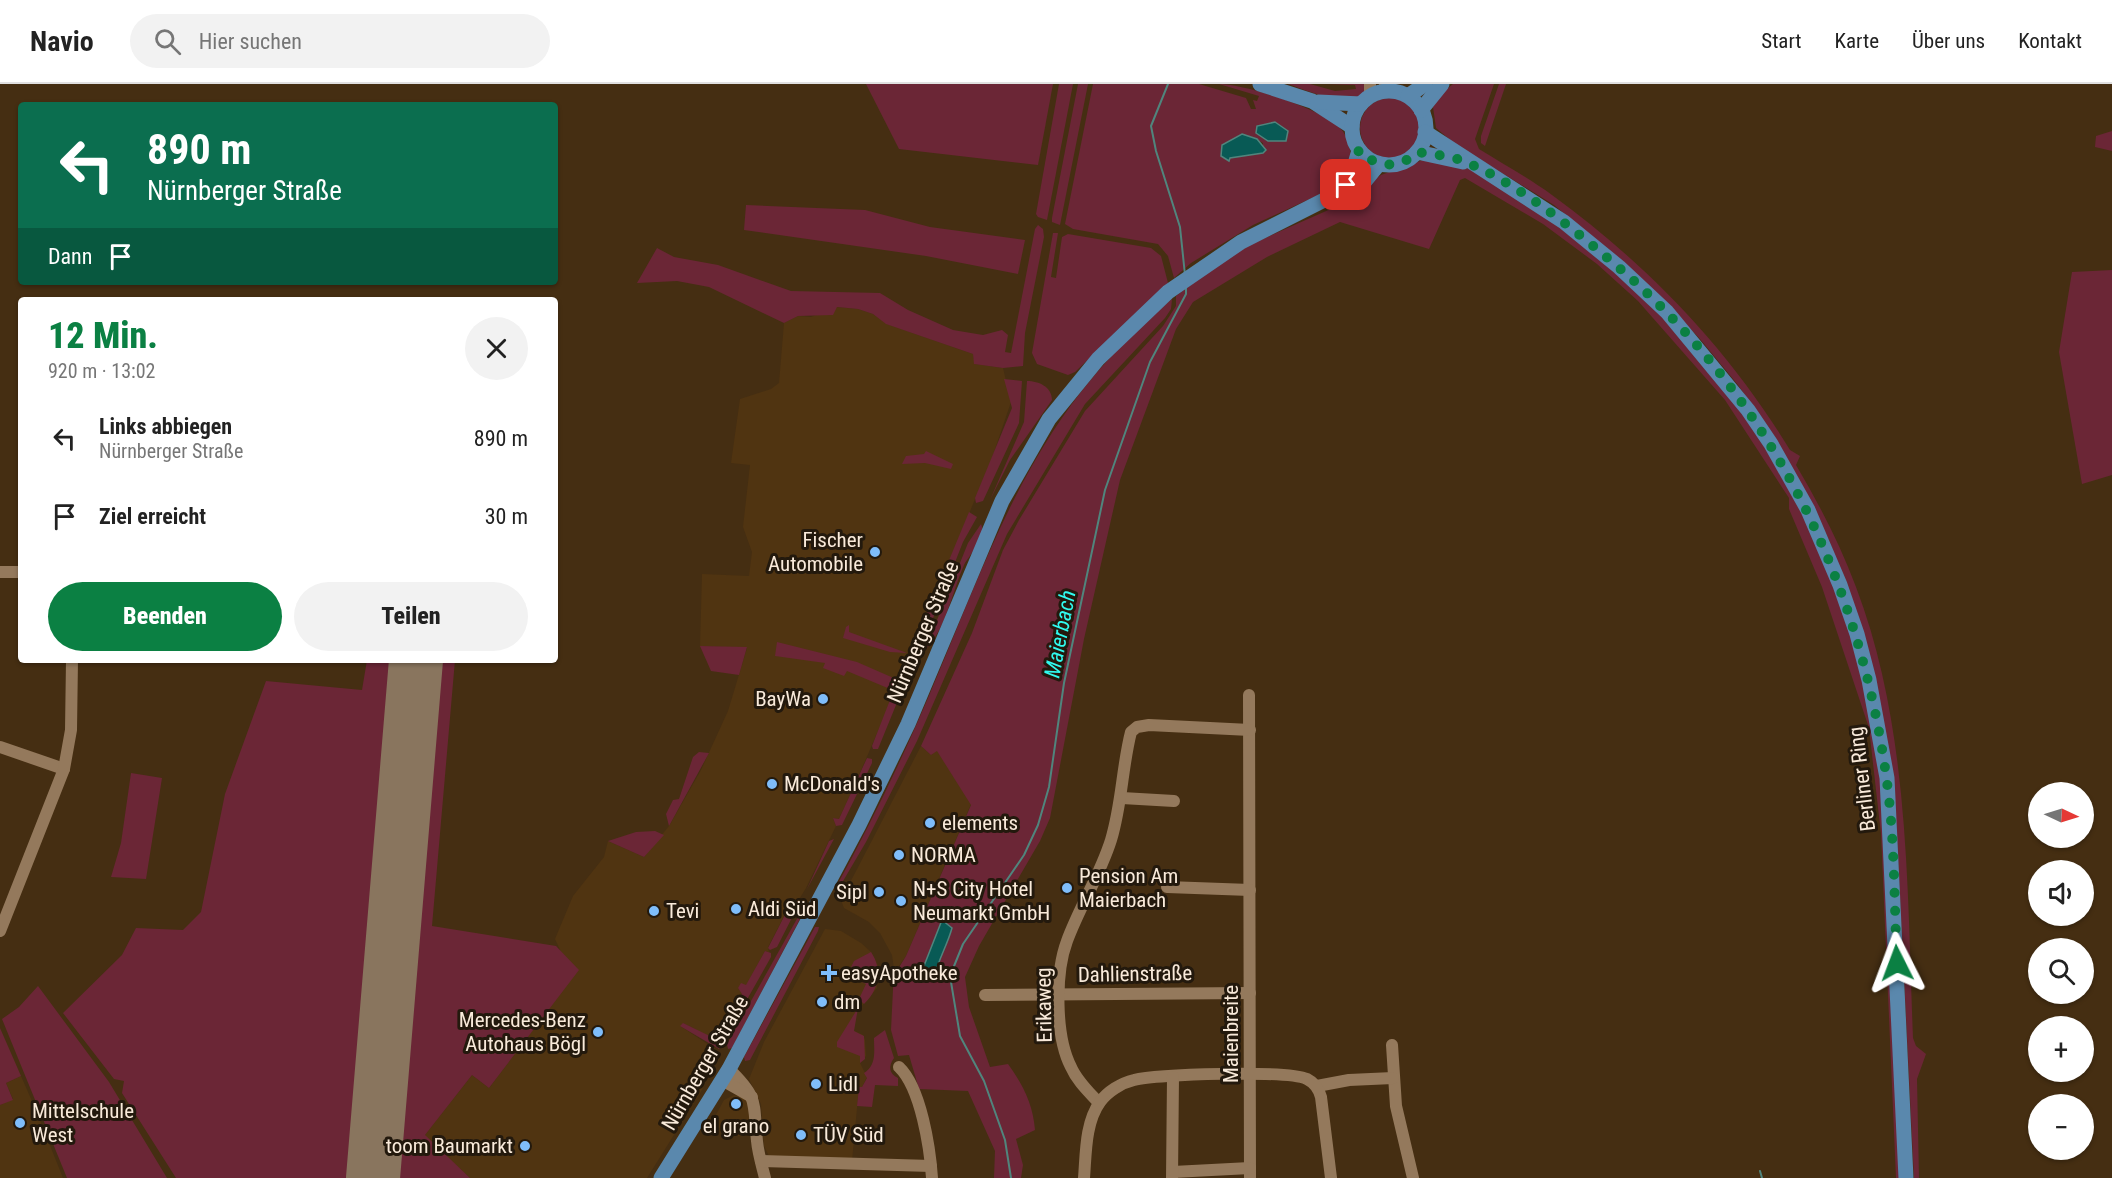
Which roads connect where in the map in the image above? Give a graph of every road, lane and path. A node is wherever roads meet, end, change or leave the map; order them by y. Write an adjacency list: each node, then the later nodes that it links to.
1 (1260, 84): 7 (main road)
2 (1425, 84): 6 (main road)
3 (1442, 84): 8 (main road)
4 (1388, 88): 5 (main road); 6 (main road)
5 (1367, 95): 7 (main road); 9 (main road)
6 (1408, 96): 8 (main road)
7 (1312, 102): 9 (main road)
8 (1421, 110): 10 (main road)
9 (1352, 127): 11 (main road)
10 (1425, 132): 12 (main road); 14 (main road, Berliner Ring)
11 (1359, 150): 13 (main road); 15 (main road, Nürnberger Straße)
12 (1417, 152): 13 (main road); 14 (main road, Berliner Ring)
13 (1379, 164): 15 (main road, Nürnberger Straße)
14 (1477, 167): 48 (main road, Berliner Ring)
15 (1329, 199): 34 (main road, Nürnberger Straße)
16 (0, 572): 17 (street)
17 (18, 572)
18 (72, 663): 22 (street)
19 (1249, 695): 20 (street, Maienbreite)
20 (1250, 729): 23 (street, Erikaweg); 26 (street, Maienbreite)
21 (0, 747): 22 (street)
22 (64, 769): 27 (street)
23 (1122, 798): 24 (street); 29 (street, Erikaweg)
24 (1174, 801)
25 (1167, 887): 26 (street)
26 (1250, 890): 28 (street, Maienbreite)
27 (0, 931)
28 (1250, 993): 29 (street, Dahlienstraße); 33 (street, Maienbreite)
29 (1060, 994): 30 (street, Dahlienstraße); 38 (street, Erikaweg)
30 (984, 995)
31 (1392, 1045): 36 (street)
32 (899, 1067): 40 (street)
33 (1250, 1073): 35 (street); 37 (street); 41 (street, Maienbreite)
34 (725, 1074): 39 (street); 43 (main road, Nürnberger Straße)
35 (1173, 1077): 38 (street); 42 (street)
36 (1393, 1078): 37 (street); 47 (street)
37 (1317, 1086): 46 (street)
38 (1099, 1103): 45 (street)
39 (761, 1161): 40 (street); 44 (street)
40 (932, 1172)
41 (1250, 1173): 42 (street)
42 (1172, 1175)
43 (661, 1178)
44 (765, 1178)
45 (1084, 1178)
46 (1331, 1178)
47 (1413, 1178)
48 (1906, 1178)

